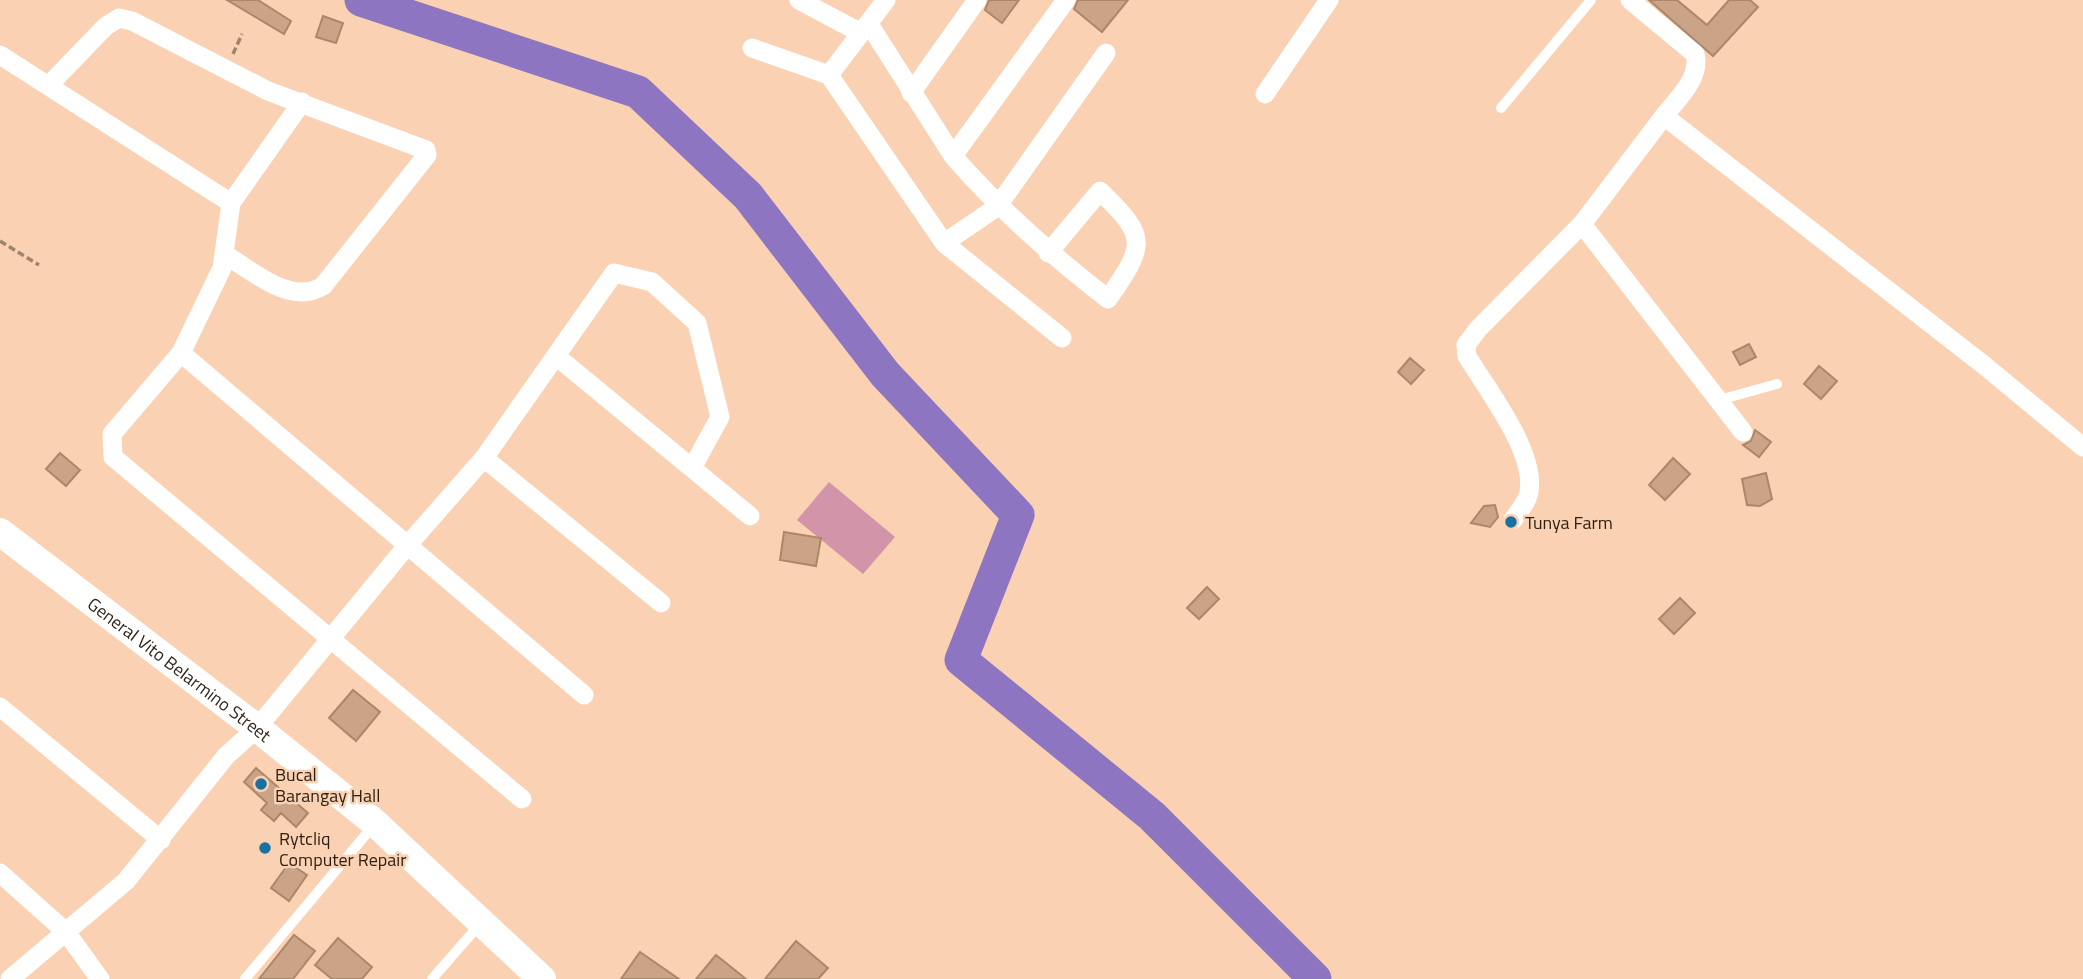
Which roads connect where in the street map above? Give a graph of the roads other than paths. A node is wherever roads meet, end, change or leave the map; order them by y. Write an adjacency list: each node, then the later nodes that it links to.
1 (799, 0): 8 (street)
2 (886, 0): 8 (street)
3 (977, 0): 14 (street)
4 (1066, 0): 19 (street)
5 (1329, 0): 15 (street)
6 (1591, 0): 17 (lane)
7 (1630, 0): 18 (street)
8 (865, 29): 12 (street); 14 (street)
9 (752, 48): 12 (street)
10 (1106, 53): 21 (street)
11 (0, 55): 13 (street)
12 (829, 75): 23 (street)
13 (48, 86): 16 (street); 20 (street)
14 (911, 93): 19 (street)
15 (1265, 93)
16 (302, 102): 20 (street); 25 (street)
17 (1501, 108)
18 (1664, 116): 22 (street); 32 (street)
19 (953, 156): 21 (street)
20 (231, 203): 25 (street)
21 (997, 207): 23 (street); 24 (street)
22 (1582, 225): 30 (street); 36 (street)
23 (944, 243): 26 (street)
24 (1048, 253): 24 (street)
25 (223, 254): 27 (street)
26 (1062, 338)
27 (181, 353): 38 (street); 40 (street)
28 (556, 356): 33 (street); 34 (street); 34 (street)
29 (1776, 384): 30 (lane)
30 (1719, 400): 31 (street)
31 (1743, 432)
32 (2083, 447)
33 (484, 458): 38 (street); 39 (street)
34 (692, 468): 35 (street)
35 (750, 516)
36 (1513, 520)
37 (0, 532): 43 (street, General Vito Belarmino Street)
38 (406, 547): 40 (street); 41 (street)
39 (661, 603)
40 (332, 640): 43 (street); 44 (street)
41 (584, 695)
42 (0, 707): 46 (street)
43 (257, 728): 45 (street, General Vito Belarmino Street); 46 (street)
44 (522, 799)
45 (375, 823): 48 (street, General Vito Belarmino Street); 52 (lane)
46 (161, 840): 49 (street)
47 (0, 873): 49 (street)
48 (482, 922): 53 (lane); 54 (street, General Vito Belarmino Street)
49 (66, 932): 50 (street); 51 (street)
50 (10, 979)
51 (100, 979)
52 (245, 979)
53 (432, 979)
54 (542, 979)

